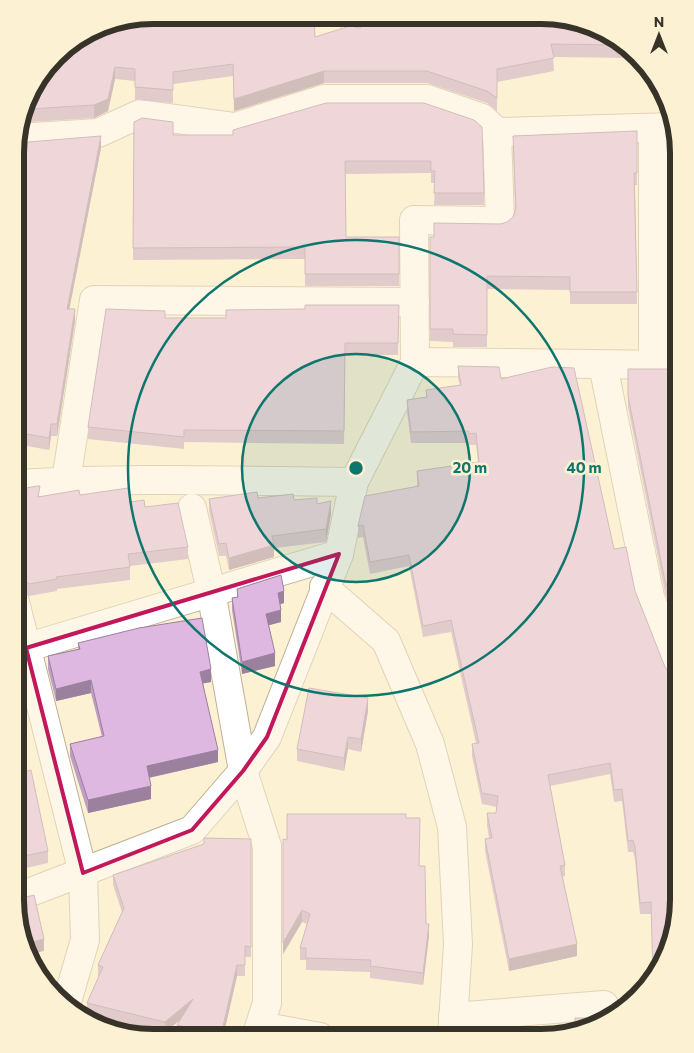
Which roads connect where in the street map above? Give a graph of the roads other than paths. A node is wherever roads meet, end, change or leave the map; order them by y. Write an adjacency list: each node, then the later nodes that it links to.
1 (663, 127): 2 (street); 7 (street)
2 (497, 132): 3 (street); 4 (street)
3 (25, 137)
4 (415, 302): 5 (street); 8 (street)
5 (415, 362): 6 (street); 9 (street)
6 (603, 365): 7 (street); 16 (street)
7 (666, 366)
8 (66, 481): 9 (street); 10 (street)
9 (354, 482): 12 (street)
10 (24, 484)
11 (192, 508): 14 (street)
12 (339, 554): 13 (street); 14 (street)
13 (324, 587): 18 (street); 23 (street)
14 (211, 591): 15 (street); 18 (street)
15 (24, 648)
16 (670, 649)
17 (24, 660): 19 (street)
18 (243, 772): 19 (street); 24 (street)
19 (83, 873): 20 (street); 21 (street)
20 (24, 895)
21 (68, 997)
22 (604, 1006): 23 (street)
23 (452, 1028)
24 (259, 1029)

